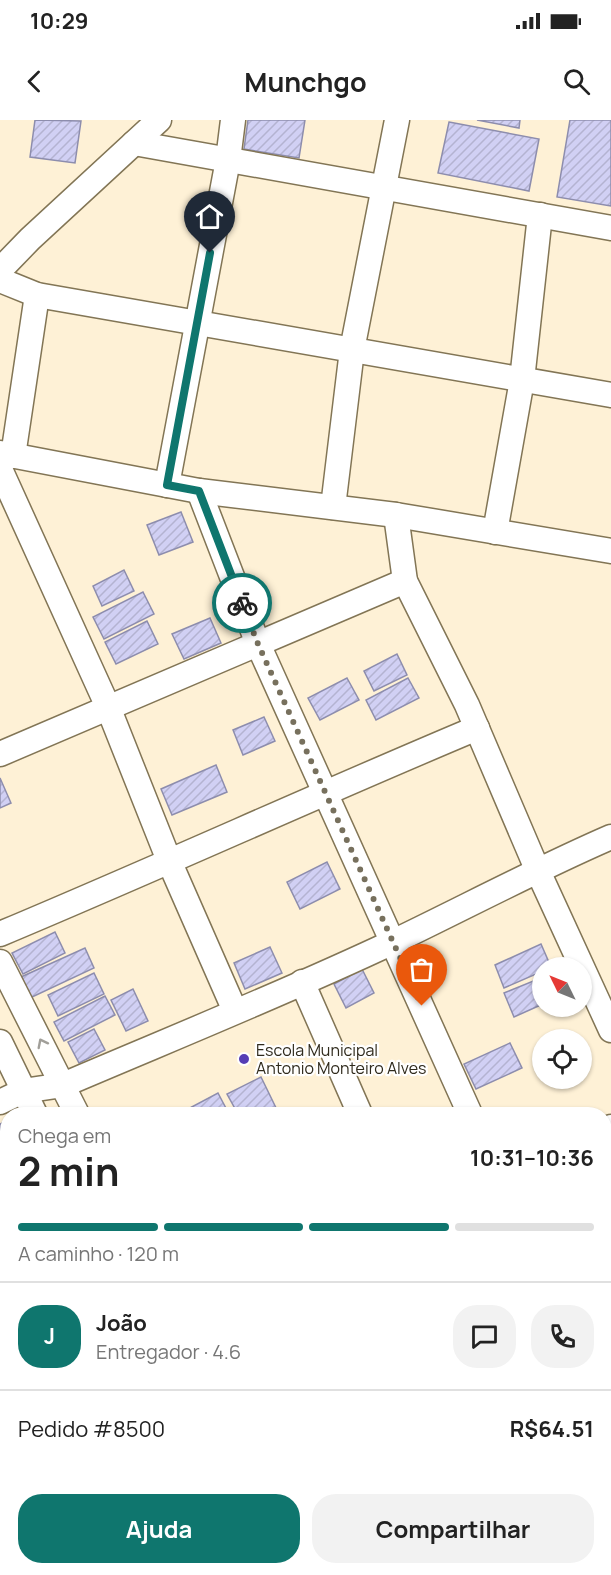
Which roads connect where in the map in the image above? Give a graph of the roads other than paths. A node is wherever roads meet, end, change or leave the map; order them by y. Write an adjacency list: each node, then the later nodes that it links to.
1 (159, 120): 4 (street)
2 (233, 120): 5 (street)
3 (397, 120): 6 (street)
4 (134, 143): 5 (street); 9 (street)
5 (228, 160): 6 (street); 12 (street)
6 (382, 187): 7 (street); 13 (street)
7 (540, 215): 8 (street); 14 (street)
8 (611, 228)
9 (0, 270)
10 (0, 279): 11 (street)
11 (37, 295): 12 (street); 16 (street)
12 (197, 323): 13 (street); 17 (street)
13 (352, 350): 14 (street); 19 (street)
14 (522, 380): 15 (street); 21 (street)
15 (611, 395)
16 (4, 459): 17 (street); 25 (street)
17 (167, 485): 18 (street)
18 (199, 491): 19 (street); 24 (street)
19 (333, 507): 20 (street)
20 (396, 515): 21 (street); 23 (street)
21 (495, 532): 22 (street)
22 (611, 550)
23 (405, 581): 24 (street); 26 (street)
24 (258, 644): 25 (street); 28 (street)
25 (108, 707): 27 (street); 30 (street)
26 (477, 728): 28 (street); 31 (street)
27 (0, 754)
28 (325, 791): 30 (street); 33 (street)
29 (611, 837): 31 (street)
30 (170, 863): 32 (street); 36 (street)
31 (537, 869): 33 (street); 37 (street)
32 (0, 934)
33 (393, 942): 35 (street); 45 (street)
34 (0, 962): 39 (street, one-way to 34)
35 (302, 982): 36 (street); 44 (street)
36 (235, 1011): 39 (street)
37 (611, 1030)
38 (0, 1042): 40 (street)
39 (63, 1084): 40 (street); 43 (street)
40 (23, 1091): 41 (street); 42 (street)
41 (0, 1102)
42 (31, 1107)
43 (74, 1107)
44 (357, 1107)
45 (467, 1107)

